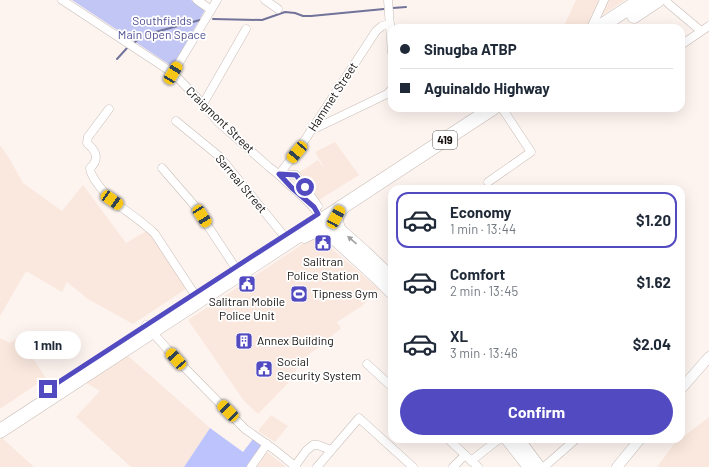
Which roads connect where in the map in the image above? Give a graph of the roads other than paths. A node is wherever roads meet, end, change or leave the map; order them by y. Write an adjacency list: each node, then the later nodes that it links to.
1 (64, 0): 21 (street, Craigmont Street)
2 (197, 0): 11 (street)
3 (217, 0): 11 (street)
4 (265, 0): 10 (street)
5 (388, 0): 13 (street)
6 (604, 0): 14 (street)
7 (641, 0): 15 (highway)
8 (658, 0): 16 (highway)
9 (665, 0): 19 (street)
10 (278, 9)
11 (211, 10): 21 (street)
12 (388, 24): 29 (street, Hammet Street)
13 (390, 24)
14 (593, 24)
15 (604, 24)
16 (621, 24)
17 (709, 26): 19 (street)
18 (246, 29): 23 (street)
19 (701, 31): 20 (street)
20 (685, 41)
21 (173, 73): 23 (street, Craigmont Street)
22 (388, 93): 29 (street)
23 (203, 104): 31 (street, Craigmont Street)
24 (109, 108): 41 (street)
25 (471, 112): 34 (highway, 419)
26 (487, 112): 33 (highway, 419)
27 (505, 112): 32 (street)
28 (176, 121): 36 (street, Sarreal Street)
29 (312, 130): 31 (street, Hammet Street)
30 (162, 168): 38 (street)
31 (279, 174): 34 (street, Craigmont Street)
32 (488, 182)
33 (342, 207): 34 (highway, 419); 35 (highway)
34 (321, 216): 35 (main road); 36 (highway, 419); 37 (highway, 419)
35 (334, 231): 37 (highway); 39 (main road, one-way to 35); 40 (main road)
36 (284, 236): 38 (highway, 419)
37 (267, 256): 41 (highway, 419)
38 (235, 267): 41 (highway, 419)
39 (388, 274)
40 (388, 289)
41 (196, 297): 42 (highway, 419)
42 (149, 328): 47 (highway, 419); 48 (highway, 419); 55 (street)
43 (709, 357): 46 (street)
44 (367, 364): 45 (street)
45 (388, 383)
46 (685, 384)
47 (0, 420)
48 (0, 431)
49 (452, 443): 57 (street)
50 (494, 443): 58 (street)
51 (510, 443): 65 (main road)
52 (521, 443): 66 (main road)
53 (571, 443): 67 (street)
54 (637, 443): 68 (street)
55 (267, 444): 59 (street); 60 (street)
56 (331, 450): 60 (street); 61 (street); 62 (street)
57 (465, 455): 58 (street); 63 (street)
58 (471, 461): 64 (street)
59 (251, 467)
60 (296, 467)
61 (317, 467)
62 (413, 467)
63 (453, 467)
64 (478, 467)
65 (528, 467)
66 (540, 467)
67 (544, 467)
68 (617, 467)

